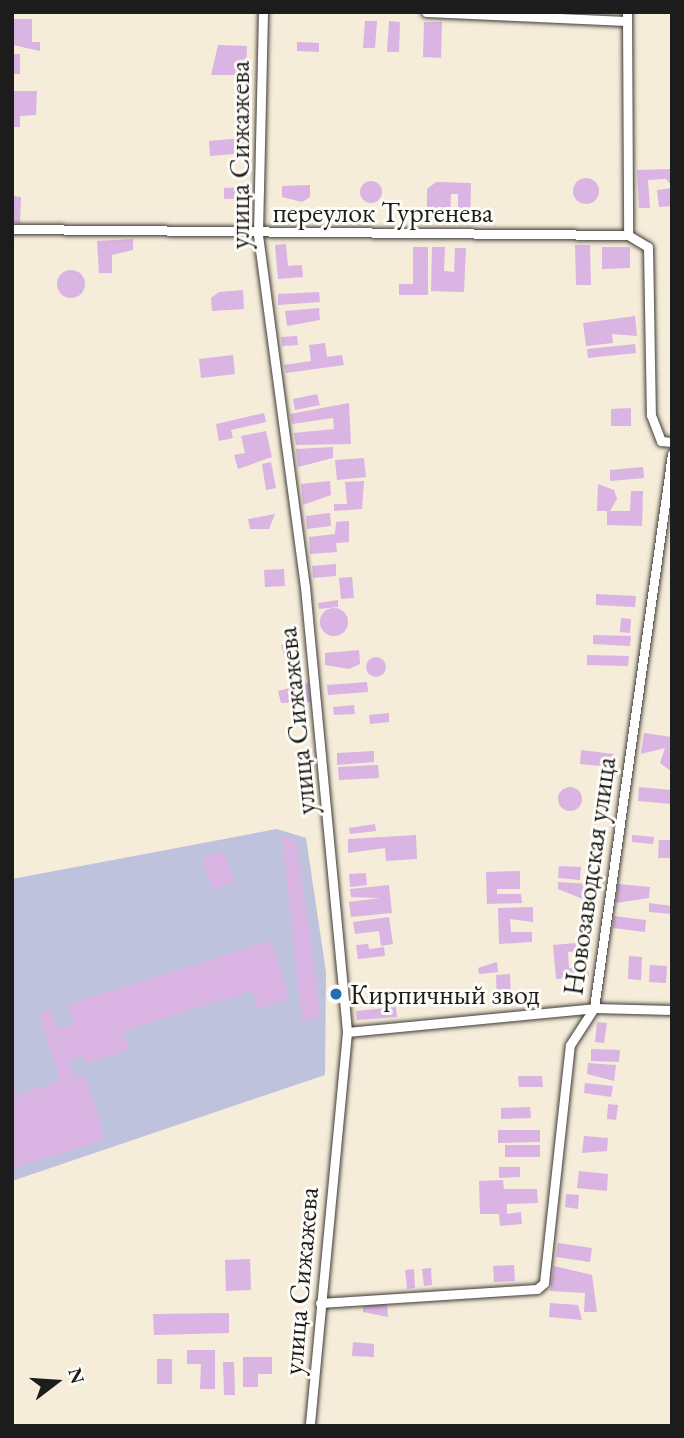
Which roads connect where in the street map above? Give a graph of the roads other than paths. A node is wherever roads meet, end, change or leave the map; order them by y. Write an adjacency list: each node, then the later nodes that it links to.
1 (263, 12): 5 (street, улица Сижажева)
2 (426, 12): 3 (street)
3 (627, 17): 6 (street)
4 (12, 229): 5 (street, переулок Тургенева)
5 (258, 235): 6 (street, переулок Тургенева); 11 (street, улица Сижажева)
6 (628, 235): 7 (street)
7 (672, 442)
8 (672, 454): 9 (street, Новозаводская улица)
9 (594, 1008): 10 (street); 11 (street); 12 (street, Новозаводская улица)
10 (672, 1010)
11 (347, 1032): 12 (street, улица Сижажева)
12 (320, 1303): 13 (street, улица Сижажева)
13 (310, 1426)

